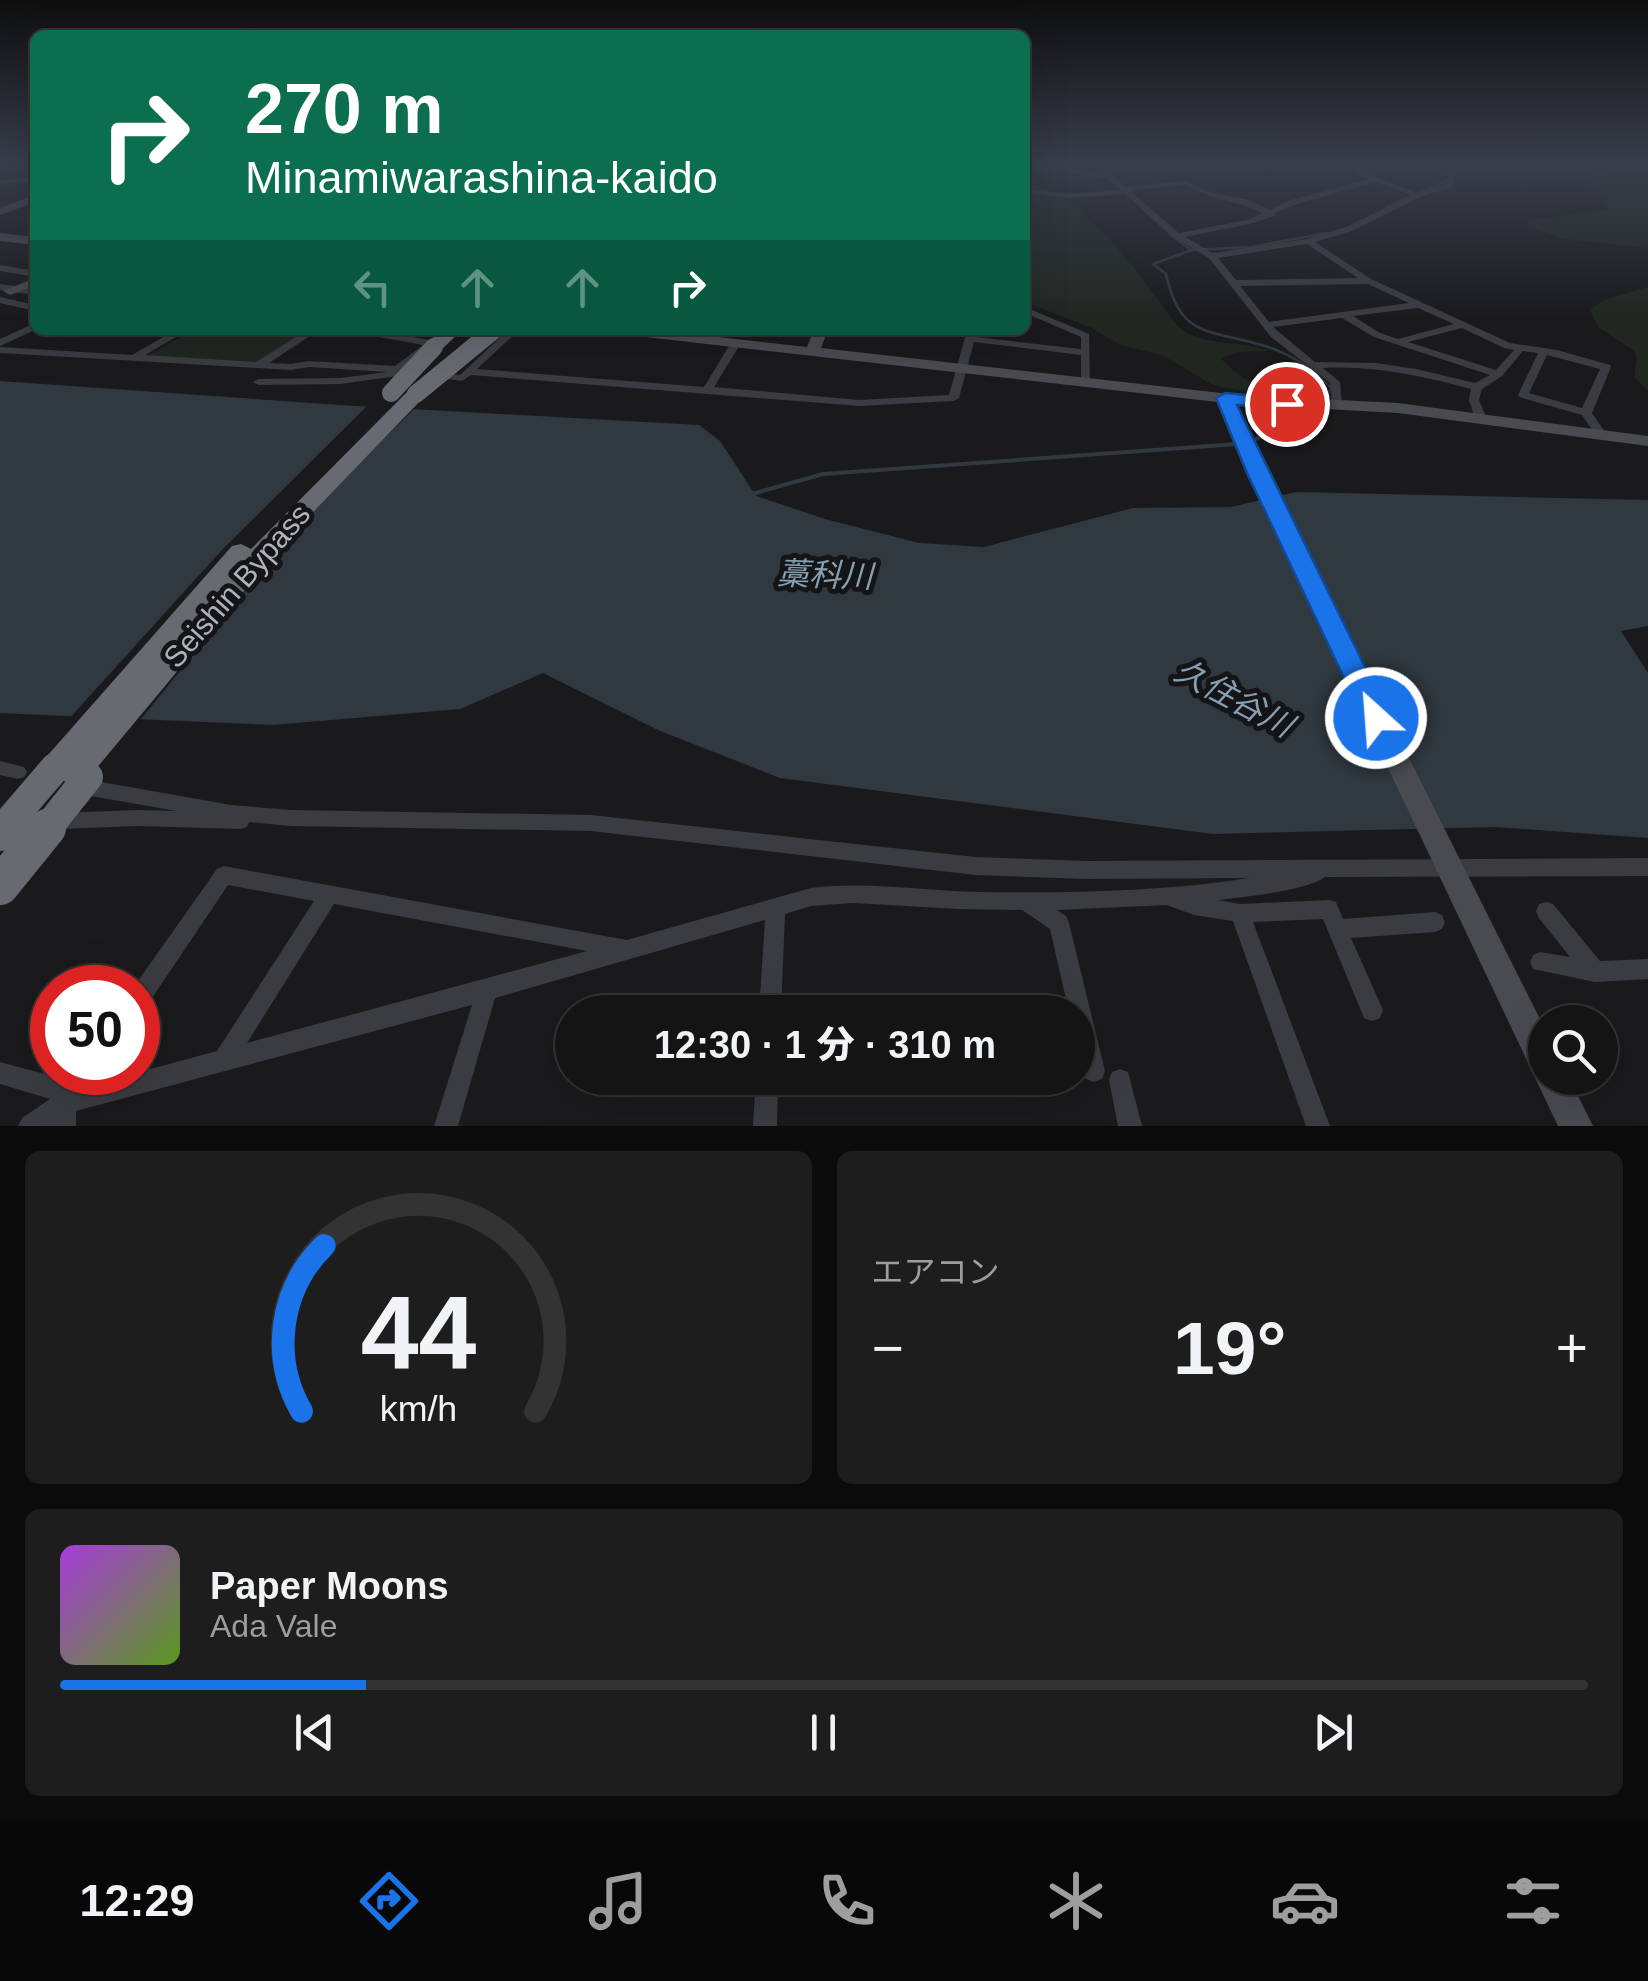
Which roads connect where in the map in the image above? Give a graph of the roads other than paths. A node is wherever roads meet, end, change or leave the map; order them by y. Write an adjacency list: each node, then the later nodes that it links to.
1 (1153, 215): 5 (street)
2 (1270, 215): 5 (street)
3 (1378, 215): 7 (street)
4 (0, 236): 6 (main road)
5 (1177, 236): 8 (street)
6 (30, 240)
7 (1308, 241): 8 (street); 11 (street)
8 (1212, 256): 12 (street)
9 (0, 268): 10 (street)
10 (30, 273)
11 (1369, 281): 12 (street); 15 (street)
12 (1233, 283): 20 (street)
13 (30, 284): 14 (main road)
14 (5, 292): 16 (street)
15 (1418, 304): 18 (street); 19 (street)
16 (30, 305)
17 (1030, 312): 41 (street)
18 (1345, 316): 20 (street); 34 (street)
19 (1462, 324): 34 (street); 38 (street)
20 (1267, 326): 44 (street)
21 (30, 329): 37 (street)
22 (174, 335): 42 (street)
23 (306, 335): 43 (street)
24 (385, 335): 35 (street)
25 (443, 335): 35 (street)
26 (447, 335): 60 (highway, bridge)
27 (464, 335): 60 (highway, Seishin Bypass)
28 (488, 335): 60 (highway, Seishin Bypass, bridge)
29 (504, 335): 60 (highway)
30 (506, 335): 47 (street)
31 (663, 335): 36 (main road)
32 (818, 335): 40 (main road)
33 (971, 335): 41 (street); 46 (street)
34 (1400, 341): 48 (street)
35 (430, 343): 45 (street)
36 (736, 343): 40 (main road); 53 (street)
37 (0, 347): 42 (street)
38 (1519, 350): 39 (street); 48 (street)
39 (1544, 351): 56 (street); 56 (street)
40 (812, 352): 46 (main road)
41 (1085, 352): 51 (street)
42 (134, 357): 43 (street)
43 (260, 364): 45 (street)
44 (1314, 364): 52 (street); 55 (street)
45 (397, 368): 50 (street)
46 (964, 369): 51 (main road); 53 (street)
47 (470, 372): 49 (street); 53 (street)
48 (1498, 374): 52 (street)
49 (451, 377)
50 (258, 382)
51 (1086, 382): 54 (main road)
52 (1477, 387): 57 (street)
53 (707, 390)
54 (1225, 398): 55 (main road); 68 (main road)
55 (1336, 406): 57 (main road)
56 (1586, 413): 58 (street)
57 (1481, 419): 58 (main road)
58 (1601, 435): 59 (main road)
59 (1648, 441)
60 (346, 453): 61 (highway, Seishin Bypass)
61 (193, 621): 63 (highway); 66 (highway, Seishin Bypass, bridge); 67 (highway, Seishin Bypass); 71 (highway, bridge)
62 (76, 785): 64 (street)
63 (0, 810)
64 (291, 818): 65 (street); 70 (street)
65 (60, 822)
66 (0, 835): 75 (street)
67 (0, 860)
68 (1447, 862): 69 (street); 70 (street); 90 (main road)
69 (1648, 867)
70 (1340, 868): 73 (street)
71 (0, 886)
72 (330, 893): 81 (street); 83 (street); 91 (street)
73 (1164, 895): 74 (street); 78 (street)
74 (1022, 900): 76 (street); 88 (street)
75 (0, 905)
76 (775, 909): 81 (street); 87 (street)
77 (1546, 911): 85 (street)
78 (1240, 913): 80 (street); 101 (street)
79 (1436, 922): 80 (street)
80 (1339, 929): 89 (street)
81 (626, 948): 86 (street)
82 (1540, 962): 85 (street)
83 (160, 967)
84 (1648, 969): 85 (street)
85 (1595, 972)
86 (487, 990): 91 (street); 98 (street)
87 (771, 995)
88 (1076, 995)
89 (1372, 1010)
90 (1528, 1028)
91 (224, 1060): 96 (street)
92 (0, 1074): 96 (street)
93 (1120, 1080): 100 (street)
94 (766, 1095): 99 (street)
95 (1560, 1095): 102 (main road)
96 (64, 1114): 97 (street)
97 (30, 1126)
98 (446, 1126)
99 (765, 1126)
100 (1130, 1126)
101 (1318, 1126)
102 (1576, 1126)

